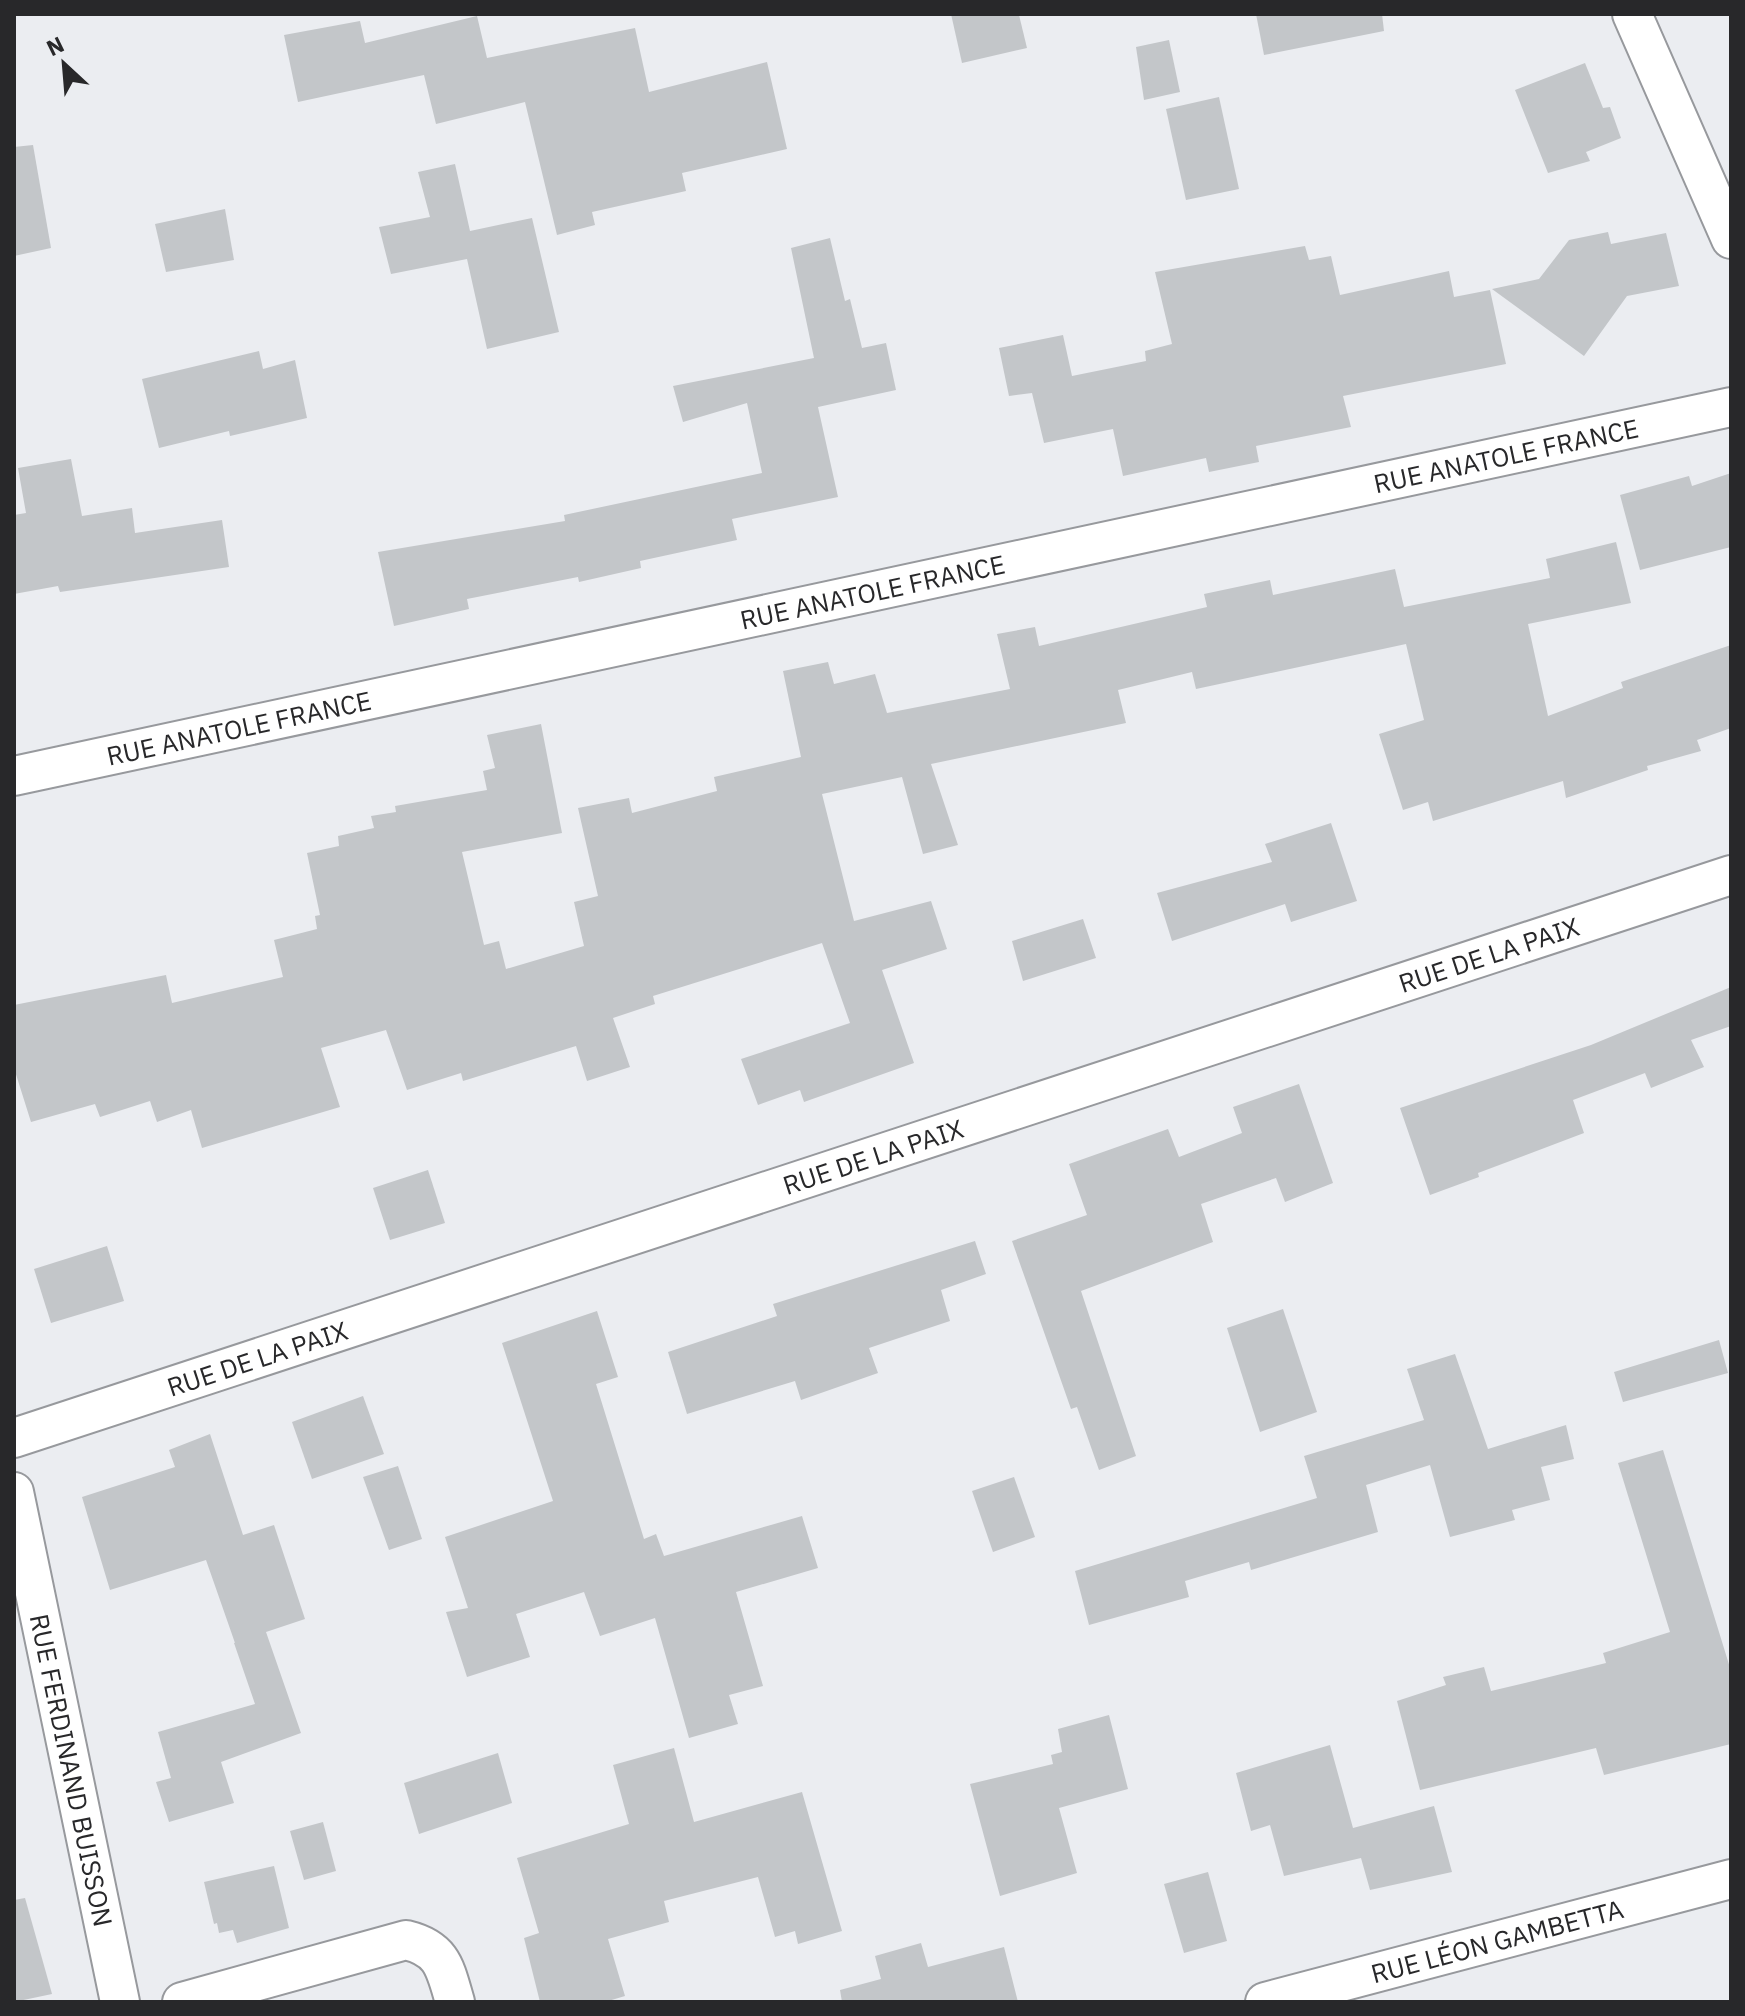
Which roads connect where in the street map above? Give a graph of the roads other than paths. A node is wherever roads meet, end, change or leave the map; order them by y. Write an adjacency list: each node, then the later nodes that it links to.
1 (1632, 14): 2 (street)
2 (1731, 239)
3 (1731, 407): 4 (street, RUE ANATOLE FRANCE)
4 (14, 776)
5 (1731, 875): 6 (street, RUE DE LA PAIX)
6 (14, 1438)
7 (14, 1492): 9 (street, RUE FERDINAND BUISSON)
8 (1731, 1879): 12 (street, RUE LÉON GAMBETTA)
9 (120, 2002)
10 (182, 2002): 11 (street)
11 (455, 2002)
12 (1265, 2002)

